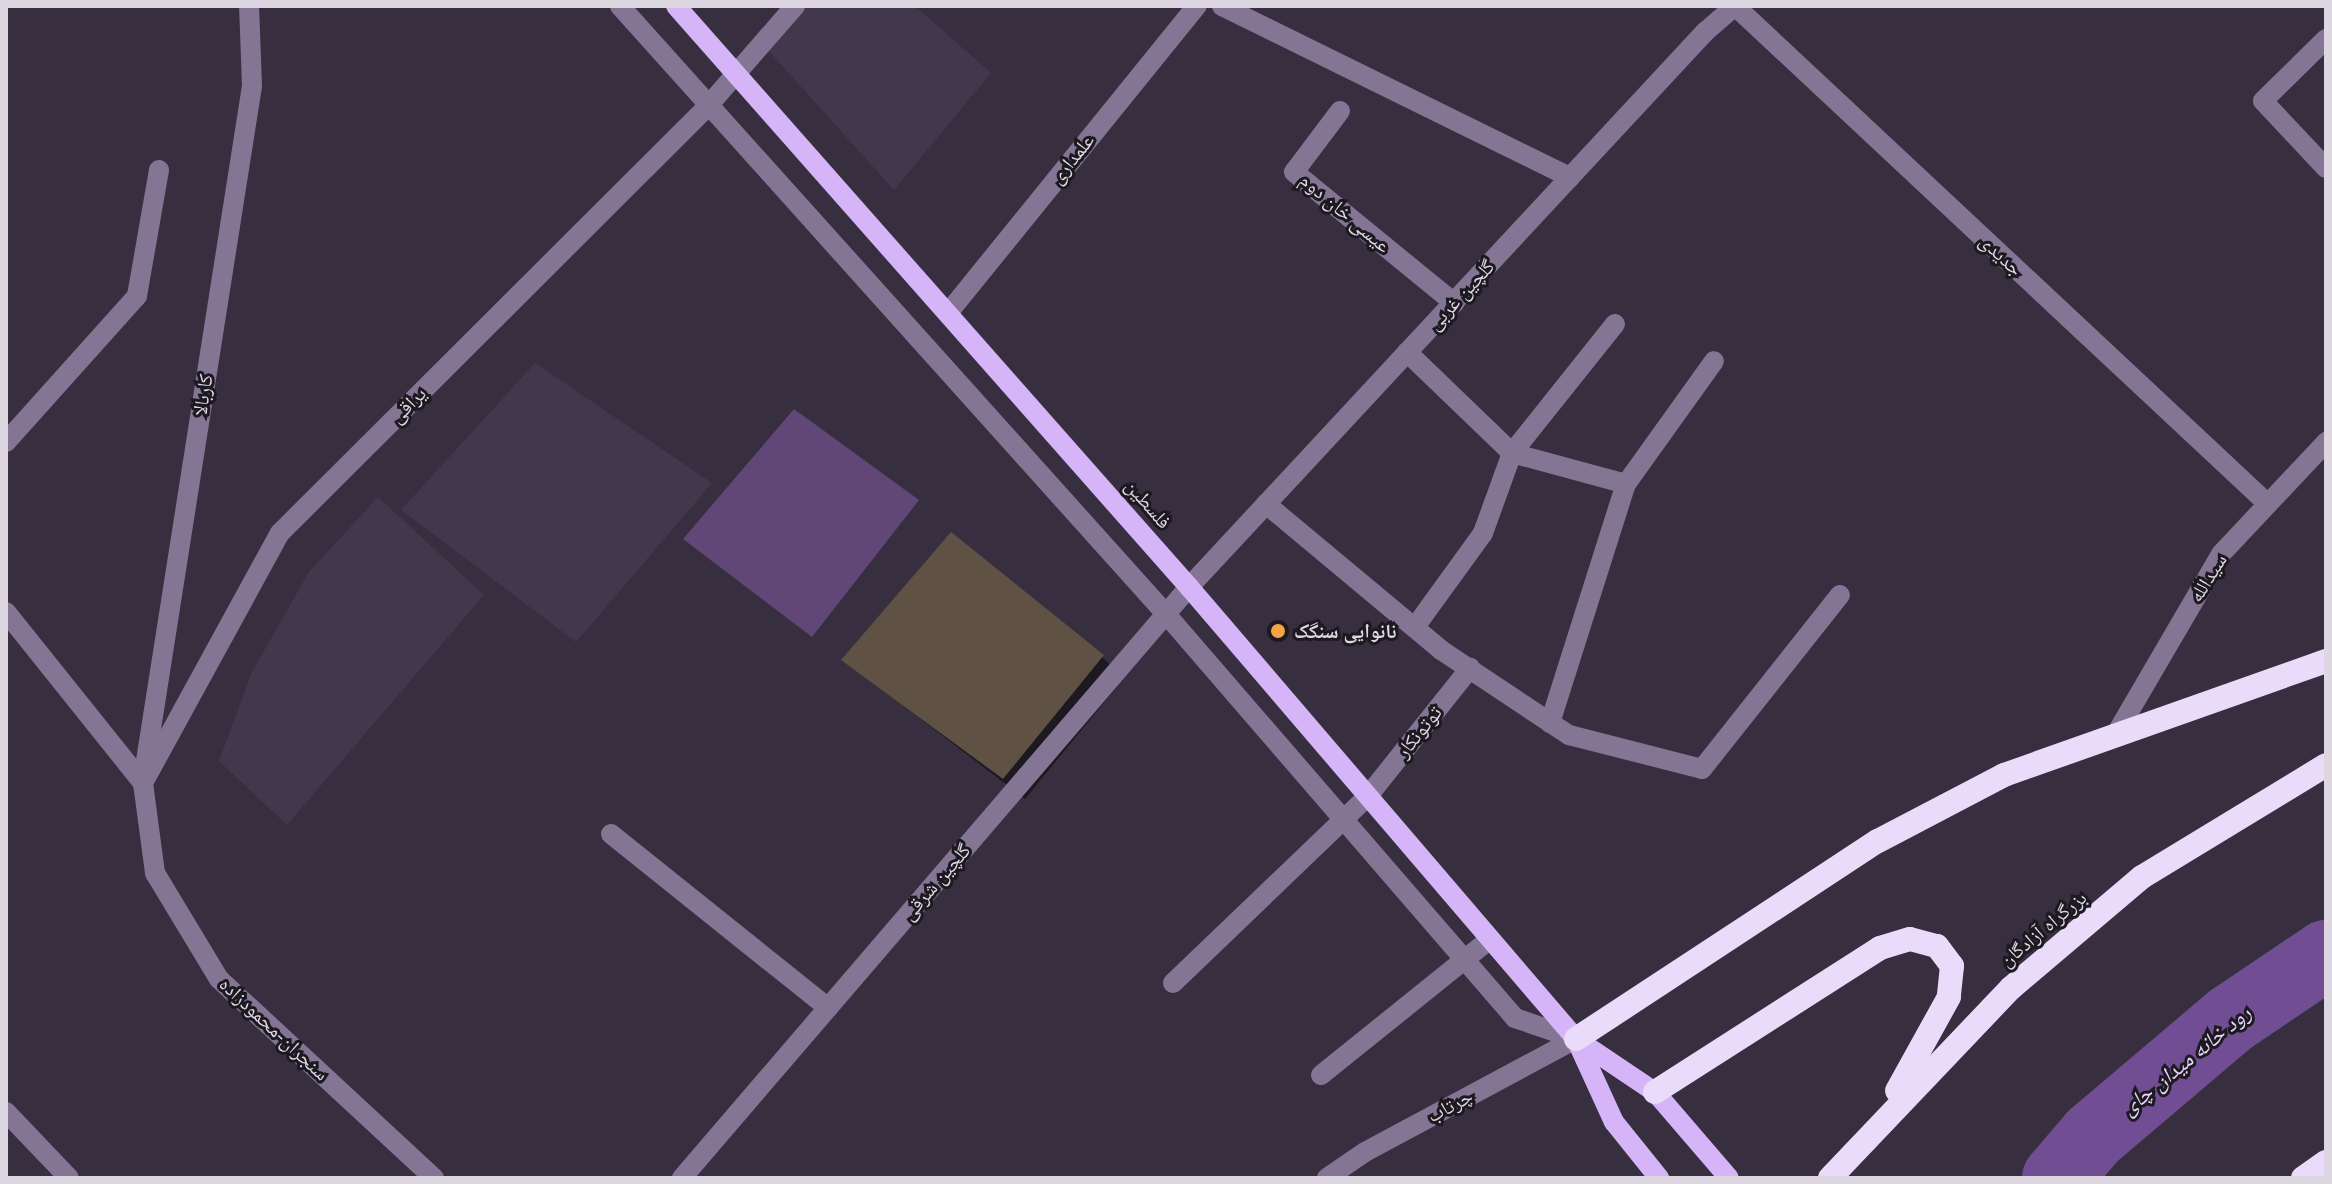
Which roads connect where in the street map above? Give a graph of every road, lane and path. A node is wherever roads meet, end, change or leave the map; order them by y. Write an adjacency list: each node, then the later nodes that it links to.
1 (249, 6): 36 (street, کاربالا)
2 (620, 6): 10 (street)
3 (676, 6): 9 (main road, فلسطین)
4 (795, 6): 9 (street, یراقی)
5 (1197, 6): 16 (street, علمداری)
6 (1222, 6): 14 (street)
7 (1735, 6): 14 (street, گلچین غربی); 25 (street, جدیدی)
8 (2326, 39): 12 (street)
9 (737, 74): 10 (street, یراقی); 16 (main road, فلسطین)
10 (708, 106): 29 (street); 36 (street, یراقی)
11 (1340, 111): 15 (street, عیسی خان دوم)
12 (2326, 168)
13 (159, 170): 20 (street)
14 (1570, 177): 15 (street, گلچین غربی)
15 (1454, 303): 18 (street, گلچین غربی)
16 (948, 313): 26 (main road, فلسطین)
17 (1615, 324): 22 (street)
18 (1407, 352): 22 (street); 24 (street, گلچین غربی)
19 (1714, 361): 23 (street)
20 (6, 442)
21 (2326, 442): 25 (street, سیدالله)
22 (1512, 453): 23 (street); 30 (street)
23 (1626, 484): 33 (street)
24 (1266, 504): 26 (street, گلچین غربی); 30 (street)
25 (2268, 504): 34 (street, سیدالله)
26 (1189, 587): 29 (street, گلچین شرقی); 37 (main road, فلسطین)
27 (1840, 595): 33 (street)
28 (6, 612): 36 (street)
29 (1166, 614): 38 (street); 43 (street, گلچین شرقی)
30 (1415, 627): 32 (street)
31 (2326, 661): 34 (highway)
32 (1470, 668): 33 (street); 37 (street, توتونکار)
33 (1550, 723)
34 (2116, 734): 44 (highway)
35 (2326, 765): 48 (highway, بزرگراه آزادگان)
36 (143, 783): 51 (street, سنجران-محمودزاده)
37 (1368, 796): 38 (street, توتونکار); 40 (main road, فلسطین)
38 (1344, 820): 41 (street); 42 (street, توتونکار)
39 (611, 834): 43 (street)
40 (1490, 939): 41 (street); 44 (main road, فلسطین)
41 (1465, 960): 44 (street); 45 (street)
42 (1173, 983)
43 (828, 1008): 52 (street, گلچین شرقی)
44 (1576, 1039): 46 (main road); 53 (street, چرتاب); 54 (main road)
45 (1321, 1075)
46 (1655, 1092): 48 (highway); 55 (main road)
47 (6, 1112): 50 (street)
48 (1882, 1119): 56 (highway, بزرگراه آزادگان)
49 (2326, 1162): 57 (highway)
50 (69, 1178)
51 (434, 1178)
52 (682, 1178)
53 (1327, 1178)
54 (1659, 1178)
55 (1729, 1178)
56 (1830, 1178)
57 (2303, 1178)

